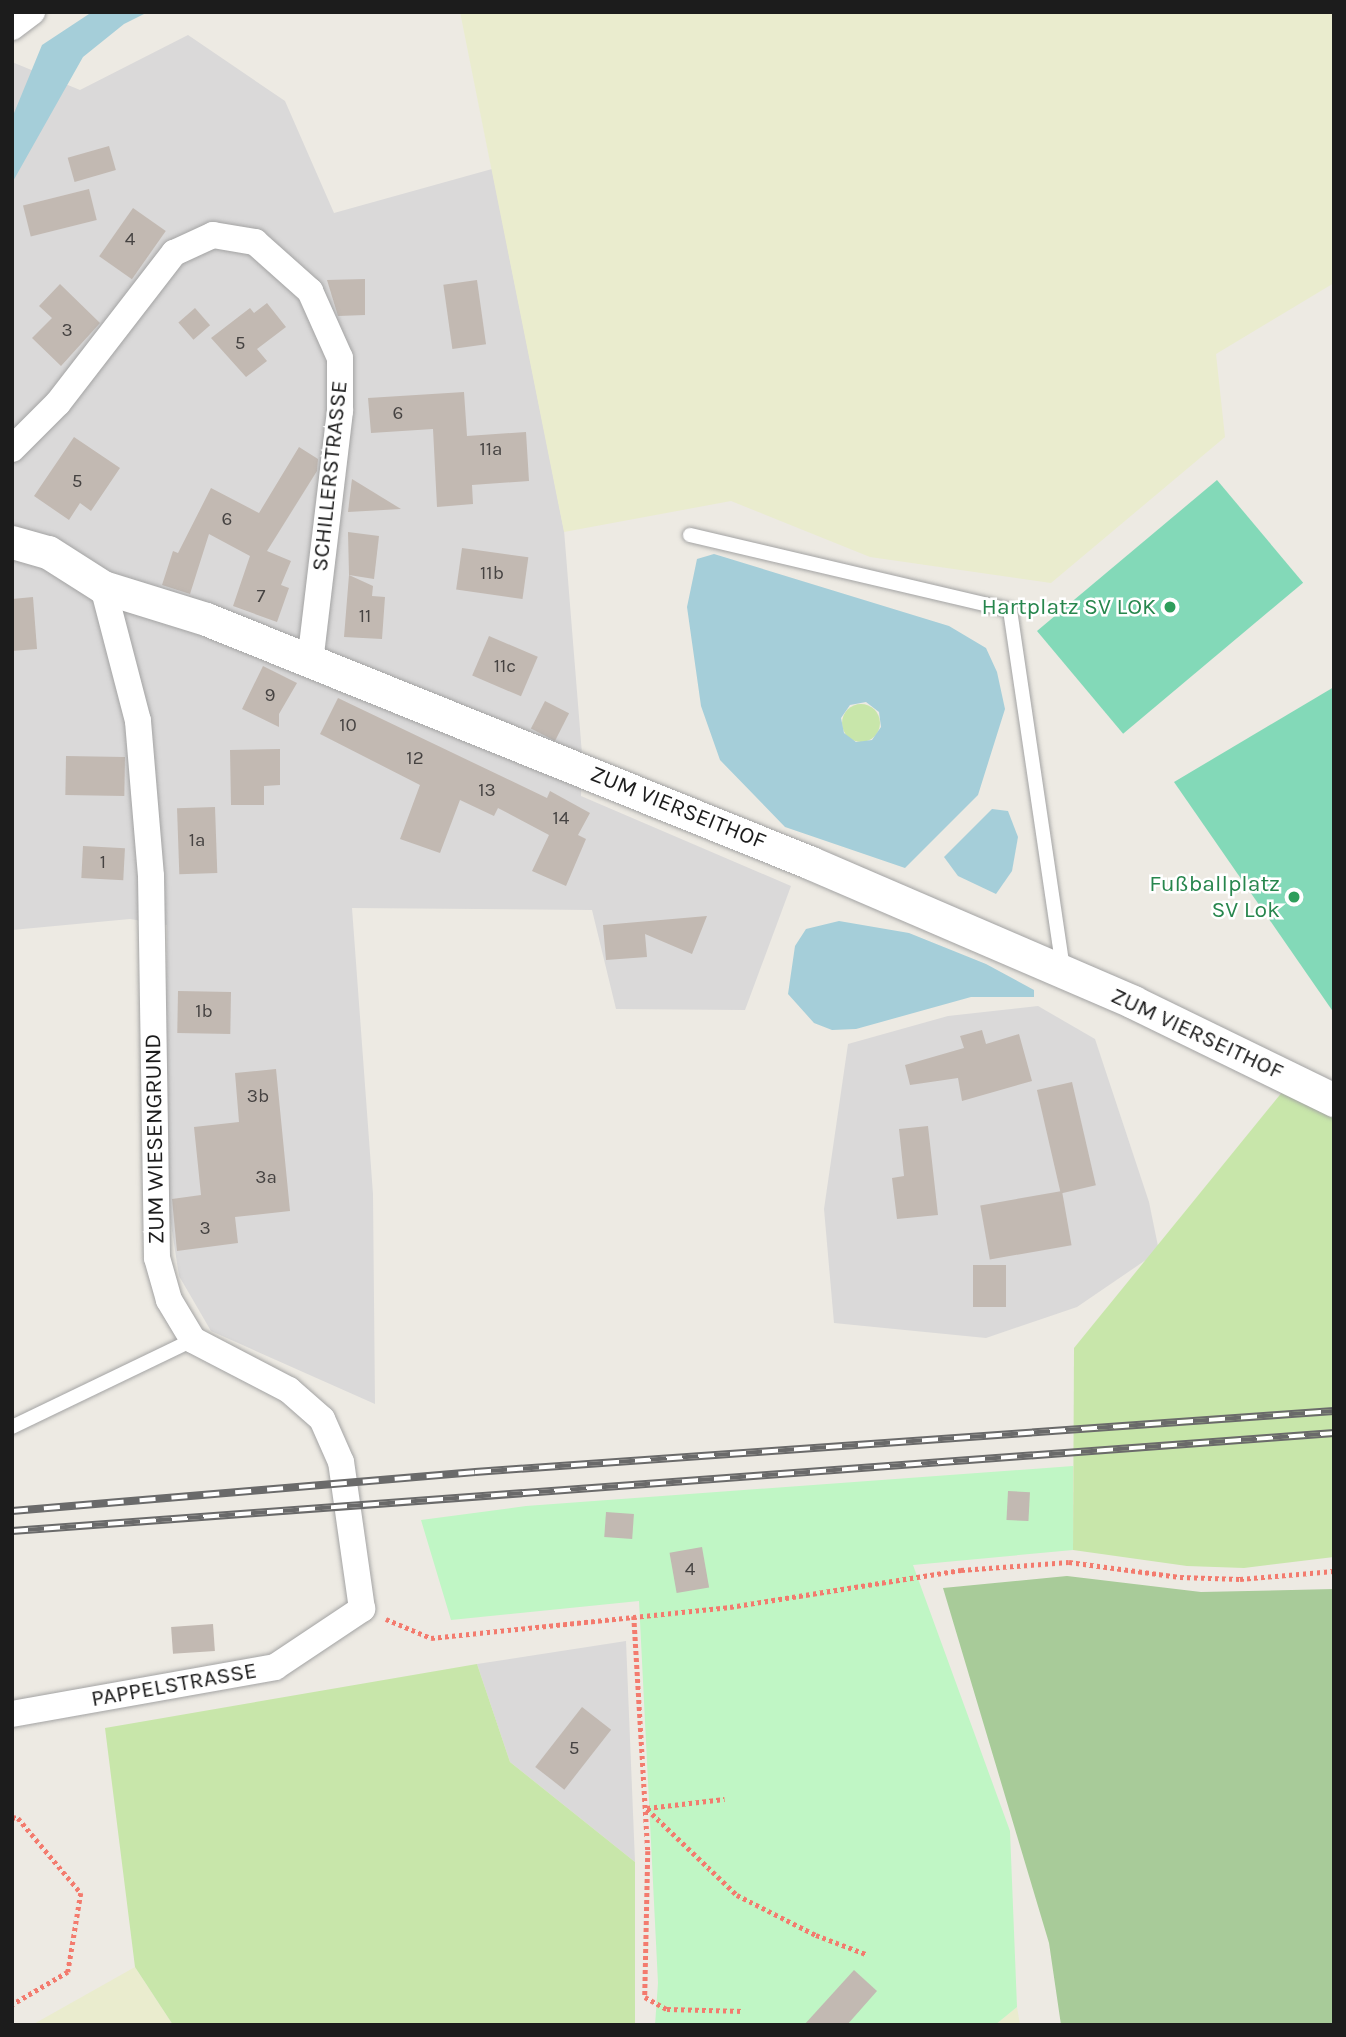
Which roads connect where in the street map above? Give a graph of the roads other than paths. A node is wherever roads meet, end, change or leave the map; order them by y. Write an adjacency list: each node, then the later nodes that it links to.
1 (32, 12): 2 (street)
2 (12, 27)
3 (12, 449): 7 (street, SCHILLERSTRASSE)
4 (690, 535): 8 (lane)
5 (12, 542): 6 (street, ZUM VIERSEITHOF)
6 (103, 587): 7 (street, ZUM VIERSEITHOF); 10 (street, ZUM WIESENGRUND)
7 (310, 661): 8 (street, ZUM VIERSEITHOF)
8 (1063, 972): 9 (street, ZUM VIERSEITHOF)
9 (1334, 1100)
10 (193, 1339): 11 (lane); 12 (street, PAPPELSTRASSE)
11 (12, 1427)
12 (12, 1714)

